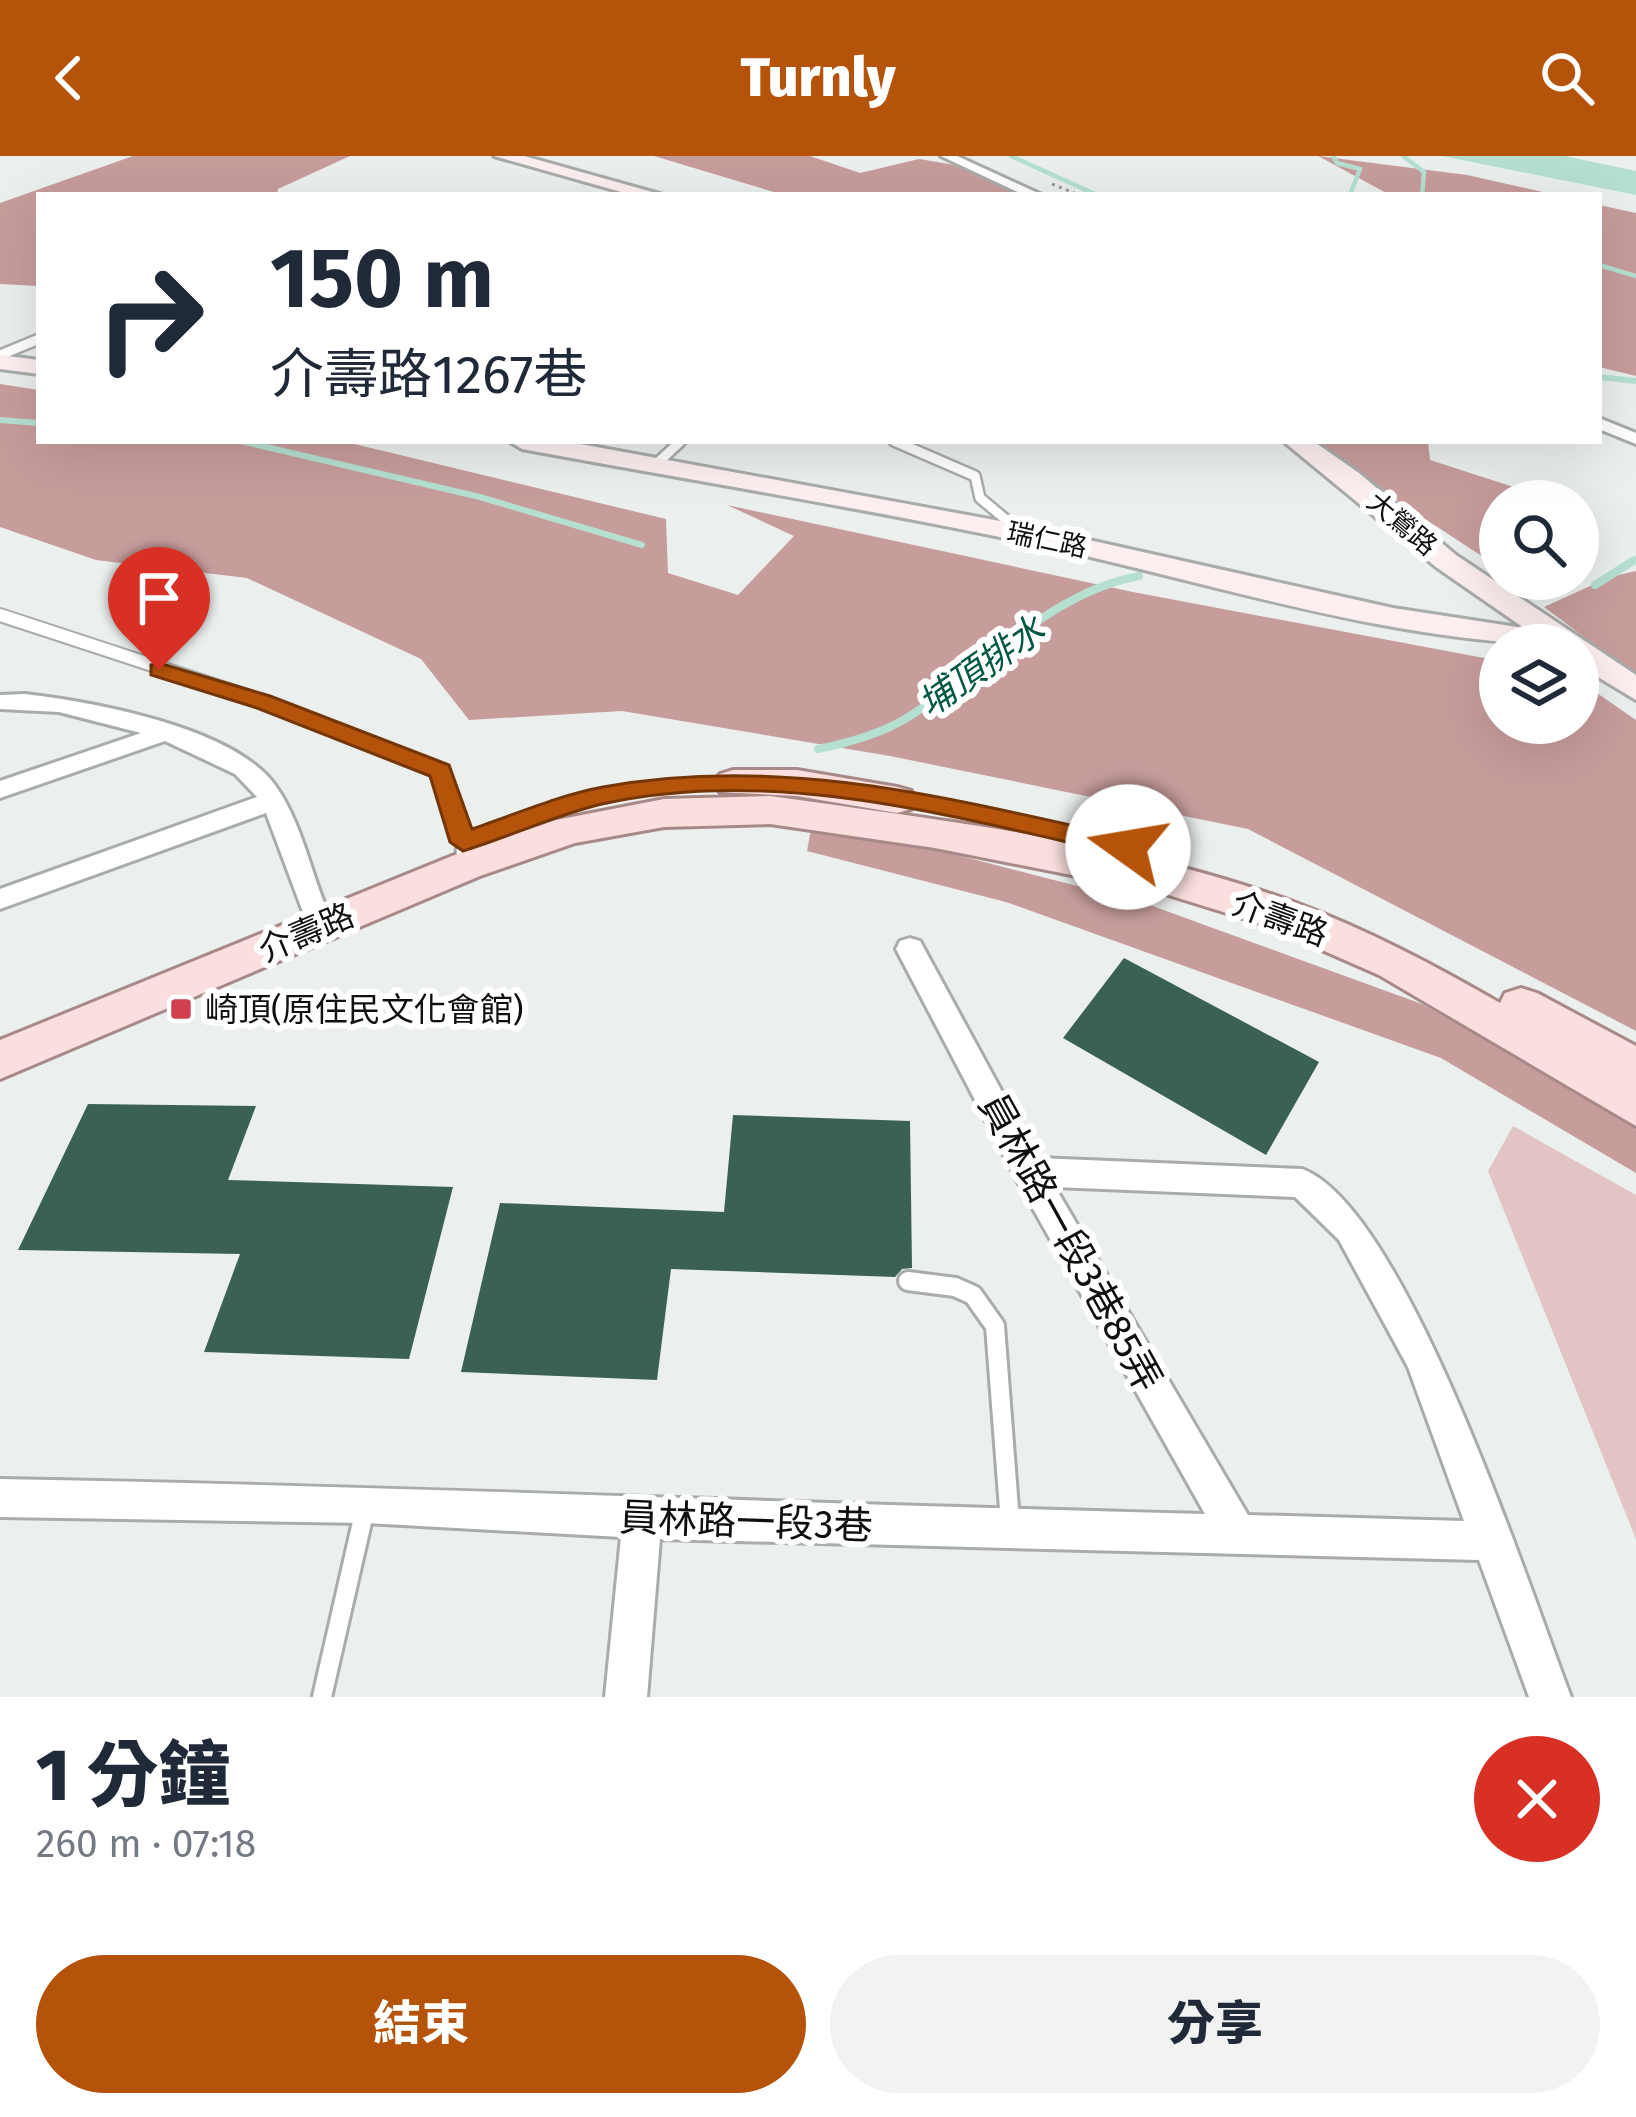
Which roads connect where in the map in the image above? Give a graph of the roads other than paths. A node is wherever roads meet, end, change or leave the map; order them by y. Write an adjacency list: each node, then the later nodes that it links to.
1 (503, 156): 3 (street)
2 (947, 156): 4 (street)
3 (642, 192)
4 (1028, 192)
5 (36, 340): 6 (lane)
6 (0, 358): 7 (street)
7 (36, 366)
8 (1602, 424): 9 (street)
9 (1636, 439)
10 (538, 444): 16 (street, 瑞仁路)
11 (678, 444): 16 (lane)
12 (901, 444): 15 (lane)
13 (932, 444): 15 (lane)
14 (1300, 444): 19 (street, 大鶯路)
15 (924, 454): 17 (lane)
16 (653, 466): 17 (street, 瑞仁路)
17 (1022, 533): 20 (street, 瑞仁路)
18 (0, 615): 27 (lane)
19 (1538, 624)
20 (1479, 631)
21 (1599, 665): 22 (street)
22 (1636, 690)
23 (0, 702): 24 (street)
24 (161, 734): 25 (street); 26 (street)
25 (0, 790)
26 (272, 801): 28 (street); 29 (street)
27 (464, 854): 29 (main road, 介壽路); 32 (main road, 介壽路); 33 (main road, 介壽路); 34 (main road, 介壽路)
28 (0, 899)
29 (312, 905): 31 (main road, 介壽路)
30 (910, 950): 35 (street, 員林路一段3巷85弄)
31 (0, 1029)
32 (0, 1060)
33 (1636, 1068)
34 (1636, 1106)
35 (1029, 1172): 41 (street, 員林路一段3巷85弄); 42 (street)
36 (908, 1281): 40 (lane)
37 (0, 1498): 38 (street, 員林路一段3巷)
38 (366, 1504): 39 (street, 員林路一段3巷); 43 (lane)
39 (642, 1519): 40 (street, 員林路一段3巷); 44 (street)
40 (1010, 1527): 41 (street, 員林路一段3巷)
41 (1236, 1532): 42 (street, 員林路一段3巷)
42 (1492, 1541): 45 (street)
43 (322, 1697)
44 (626, 1697)
45 (1550, 1697)

